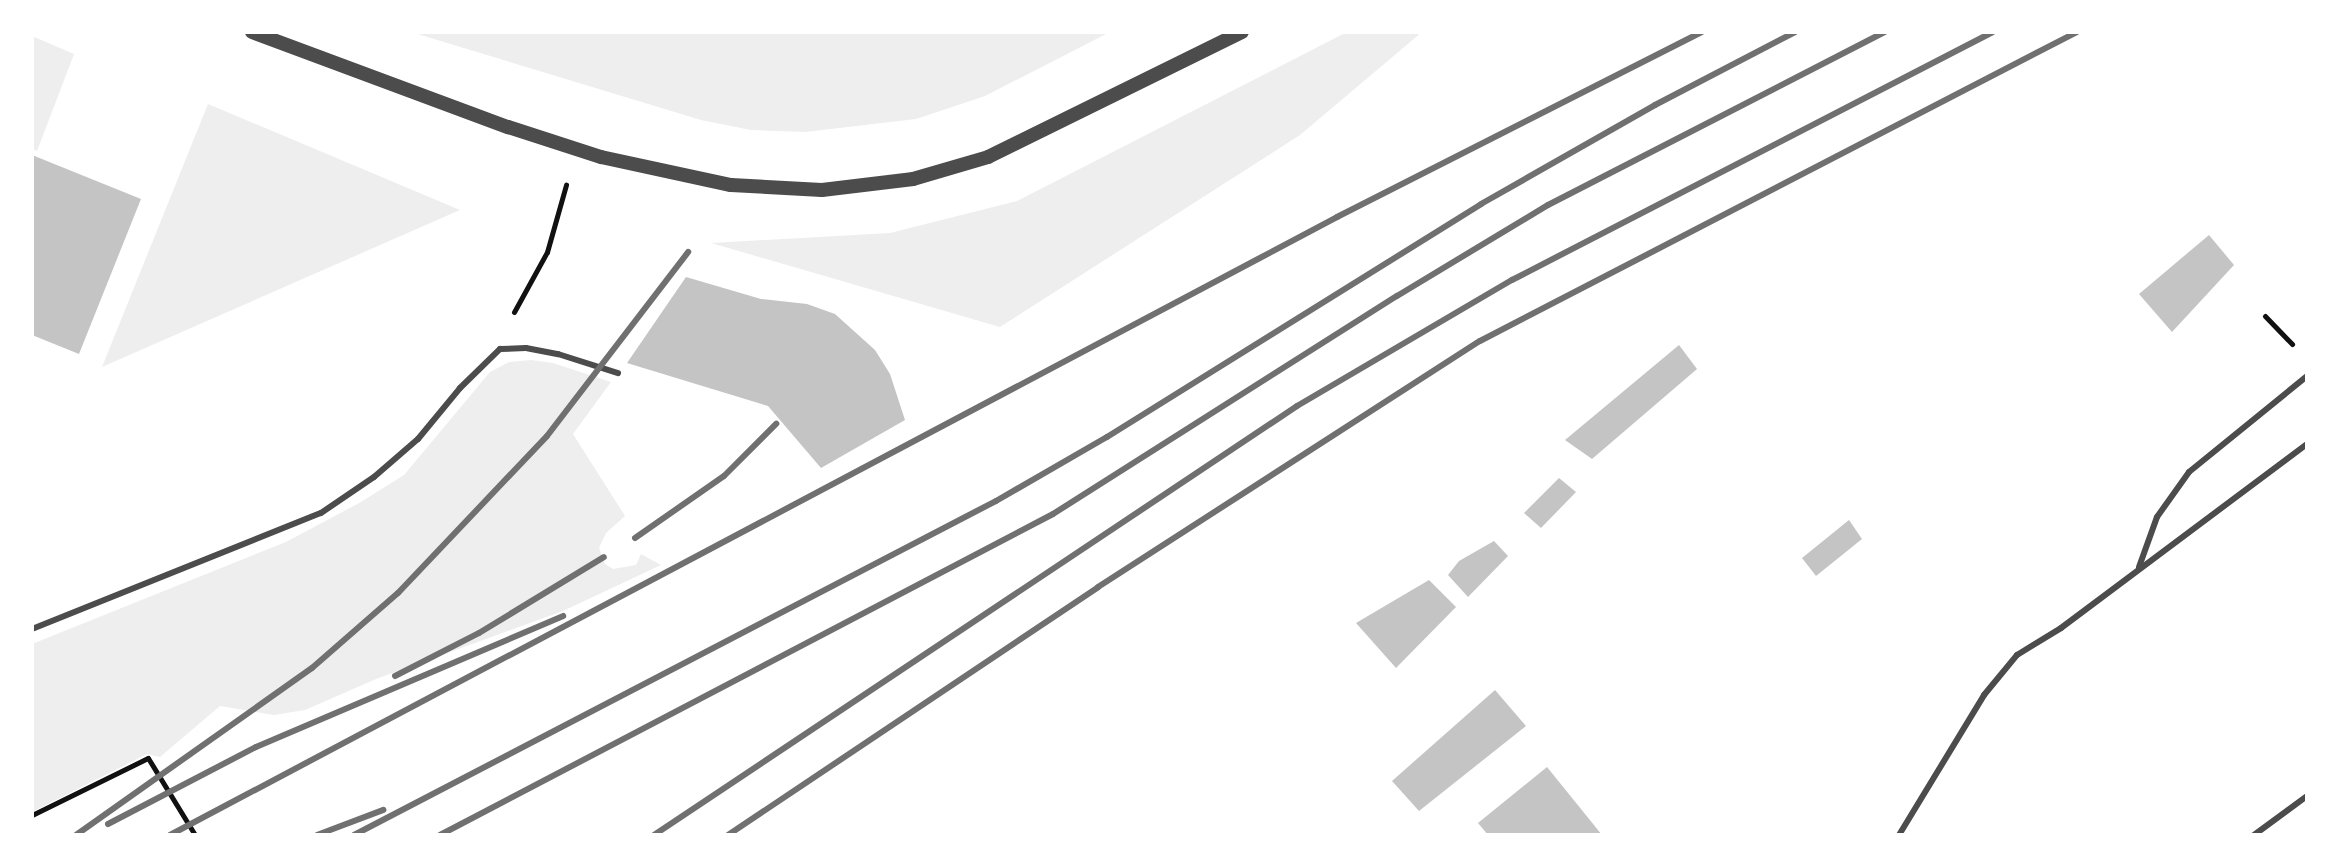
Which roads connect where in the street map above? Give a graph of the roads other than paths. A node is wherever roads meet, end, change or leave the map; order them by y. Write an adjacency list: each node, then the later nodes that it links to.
1 (252, 32): 2 (street)
2 (1242, 32)
3 (618, 373): 7 (lane)
4 (2307, 376): 6 (lane)
5 (2307, 444): 6 (lane)
6 (2139, 567): 9 (lane)
7 (32, 629)
8 (2307, 796): 10 (lane)
9 (1899, 835)
10 (2254, 835)

